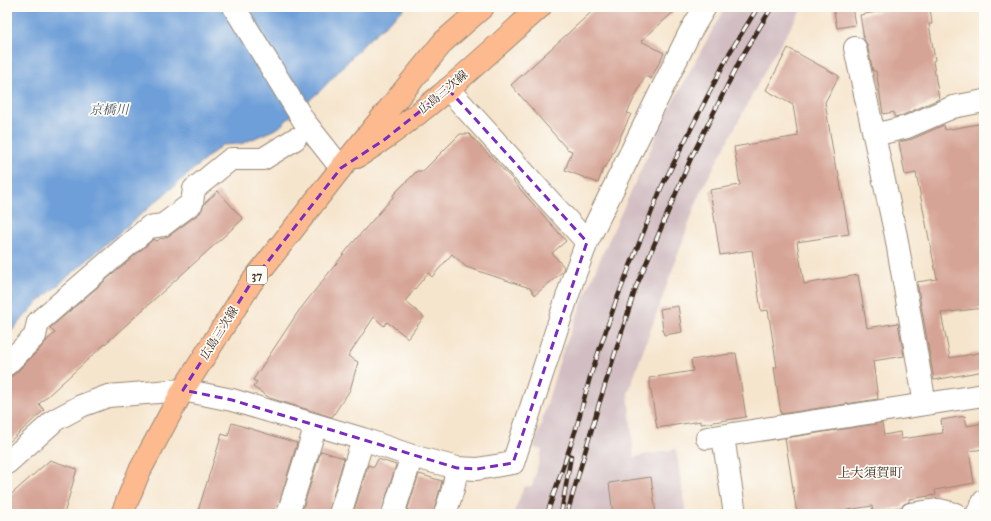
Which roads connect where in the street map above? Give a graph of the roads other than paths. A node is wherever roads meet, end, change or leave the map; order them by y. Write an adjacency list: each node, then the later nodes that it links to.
1 (234, 7): 8 (street)
2 (483, 7): 10 (main road, 広島三次線 / 37)
3 (540, 7): 6 (main road, 広島三次線 / 37)
4 (705, 7): 11 (street)
5 (856, 48): 9 (street)
6 (448, 89): 10 (main road, 広島三次線 / 37); 11 (street)
7 (984, 101): 9 (street)
8 (299, 130): 10 (street); 12 (street)
9 (874, 135): 15 (street)
10 (341, 168): 13 (main road, 広島三次線 / 37)
11 (587, 242): 20 (street)
12 (7, 364)
13 (183, 390): 16 (street); 19 (street); 22 (main road, 広島三次線 / 37)
14 (984, 394): 15 (street)
15 (925, 404): 27 (street)
16 (316, 425): 17 (street); 23 (street)
17 (363, 439): 18 (street); 24 (street)
18 (412, 456): 20 (street); 25 (street)
19 (7, 463)
20 (457, 468): 26 (street)
21 (984, 501): 30 (street)
22 (122, 514)
23 (288, 514)
24 (340, 514)
25 (393, 514)
26 (445, 514)
27 (735, 514)
28 (911, 514): 29 (street)
29 (955, 514)
30 (977, 514)

